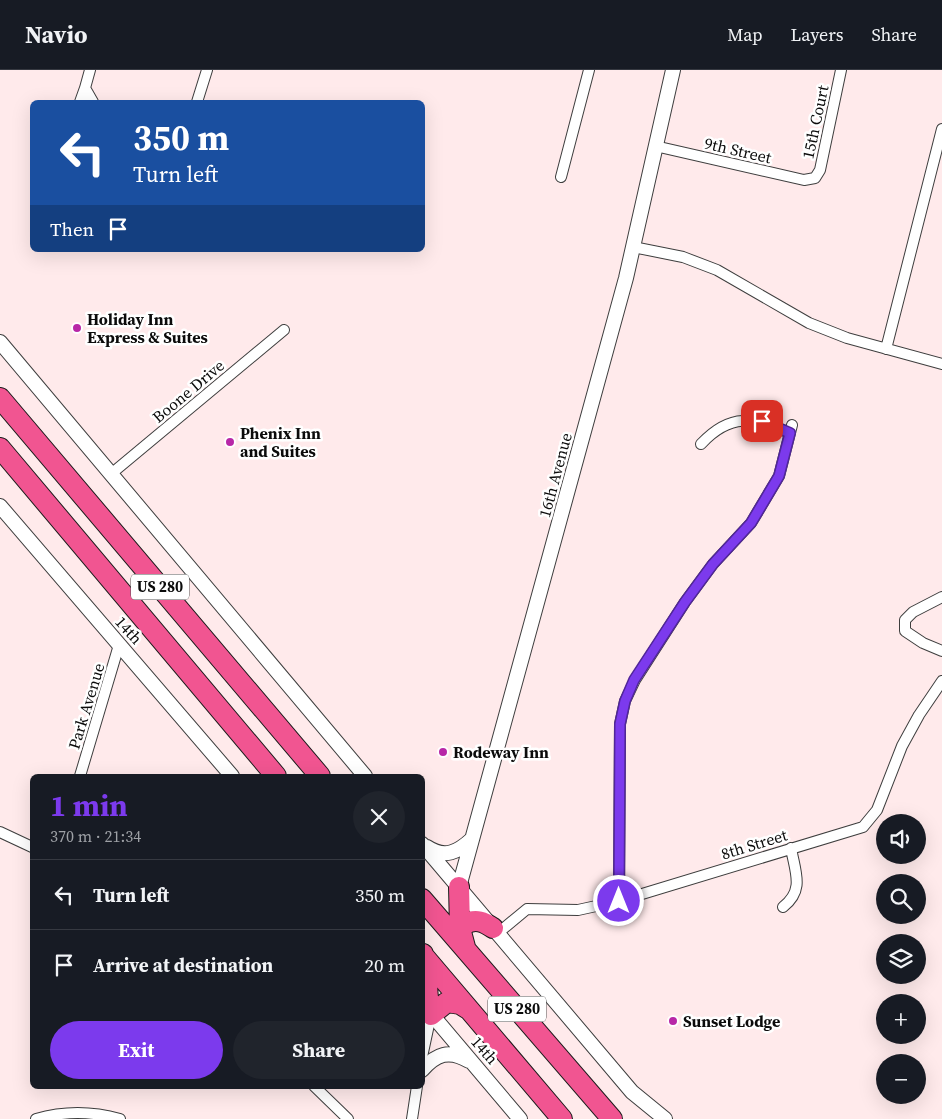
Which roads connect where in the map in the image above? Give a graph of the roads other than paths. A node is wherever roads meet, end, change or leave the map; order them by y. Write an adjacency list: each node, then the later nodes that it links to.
1 (90, 70): 6 (street)
2 (207, 70): 9 (street)
3 (589, 70): 12 (street)
4 (673, 70): 11 (street, 16th Avenue)
5 (840, 70): 13 (street, 15th Court)
6 (85, 88): 7 (street); 8 (street)
7 (81, 100)
8 (92, 100)
9 (198, 100)
10 (942, 129): 17 (street)
11 (655, 146): 13 (street, 9th Street); 14 (street, 16th Avenue)
12 (561, 177)
13 (815, 178)
14 (633, 247): 17 (street); 34 (street, 16th Avenue)
15 (284, 330): 22 (street, Boone Drive)
16 (0, 342): 22 (street)
17 (886, 349): 18 (street)
18 (942, 364)
19 (0, 398): 31 (highway, US 280)
20 (701, 444): 41 (street)
21 (0, 448): 30 (highway, US 280)
22 (111, 474): 32 (street)
23 (0, 506): 25 (street, 14th)
24 (942, 597): 26 (street)
25 (119, 645): 28 (street, Park Avenue); 29 (street, 14th)
26 (942, 651)
27 (942, 682): 38 (street, 8th Street)
28 (81, 774)
29 (230, 774)
30 (274, 774)
31 (318, 774)
32 (364, 774)
33 (0, 832): 36 (street)
34 (472, 839): 35 (street); 39 (street, 16th Avenue)
35 (425, 845)
36 (30, 846)
37 (425, 846): 39 (street)
38 (791, 848): 41 (street, 8th Street); 43 (street)
39 (459, 887): 40 (highway); 44 (street); 45 (highway)
40 (425, 900)
41 (619, 901): 44 (street, 8th Street)
42 (425, 902): 46 (highway, US 280)
43 (783, 907)
44 (496, 931): 45 (highway); 63 (street)
45 (460, 932): 46 (highway)
46 (467, 952): 62 (highway, US 280)
47 (425, 958): 50 (highway, US 280)
48 (425, 962): 49 (highway)
49 (427, 1009): 50 (highway); 51 (street); 52 (street, 14th)
50 (468, 1009): 61 (highway, US 280)
51 (425, 1028)
52 (473, 1063): 53 (street); 60 (street, 14th)
53 (425, 1067)
54 (317, 1089): 58 (street)
55 (417, 1089): 59 (street)
56 (36, 1119): 57 (street)
57 (120, 1119)
58 (348, 1119)
59 (412, 1119)
60 (520, 1119)
61 (562, 1119)
62 (612, 1119)
63 (665, 1119)

